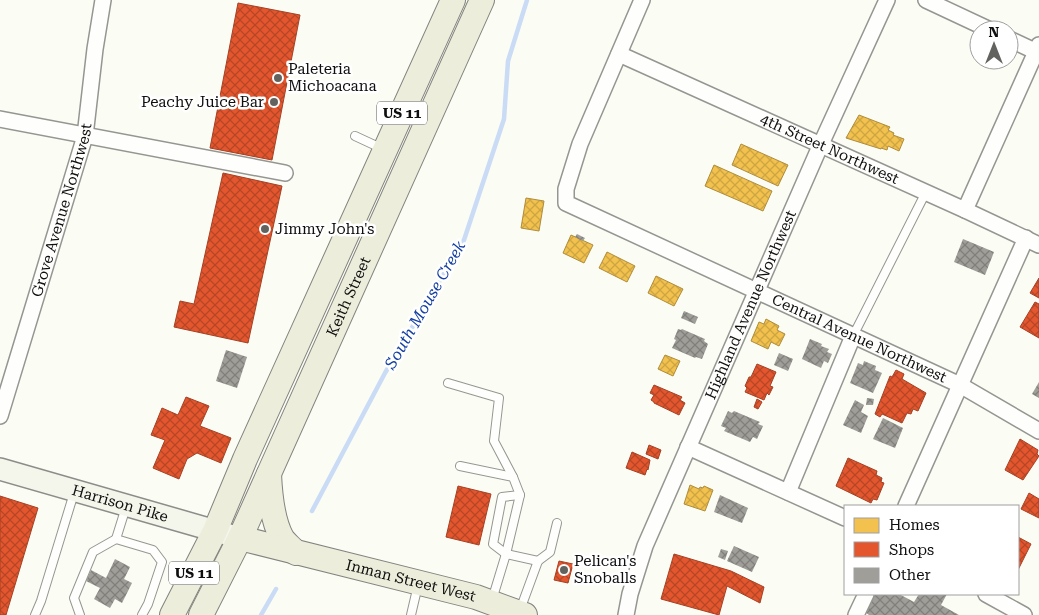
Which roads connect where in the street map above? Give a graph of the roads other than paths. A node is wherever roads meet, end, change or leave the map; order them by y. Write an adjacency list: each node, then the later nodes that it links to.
1 (103, 0): 12 (street, Grove Avenue Northwest)
2 (453, 0): 15 (main road, Keith Street / US 11)
3 (482, 0): 16 (main road, Keith Street / US 11)
4 (642, 0): 10 (street)
5 (887, 0): 14 (street, Highland Avenue Northwest)
6 (926, 0): 7 (street)
7 (969, 20)
8 (1019, 43): 9 (street)
9 (1038, 50): 19 (street)
10 (619, 54): 14 (street, 4th Street Northwest); 21 (street, Central Avenue Northwest)
11 (0, 119): 12 (street)
12 (86, 136): 17 (street); 25 (street, Grove Avenue Northwest)
13 (355, 136): 15 (lane)
14 (821, 144): 18 (street, 4th Street Northwest); 21 (street, Highland Avenue Northwest)
15 (386, 150): 16 (main road); 39 (main road, Keith Street / US 11)
16 (409, 160): 30 (main road, Keith Street / US 11)
17 (284, 173)
18 (926, 192): 19 (street, 4th Street Northwest); 22 (lane)
19 (966, 210): 20 (street, 4th Street Northwest)
20 (1032, 242): 24 (street)
21 (756, 291): 22 (street, Central Avenue Northwest); 27 (street, Highland Avenue Northwest)
22 (853, 336): 24 (street, Central Avenue Northwest); 33 (street)
23 (448, 383): 31 (lane)
24 (960, 385): 26 (street, Central Avenue Northwest); 35 (street)
25 (0, 416)
26 (1039, 432)
27 (688, 447): 33 (street); 56 (street, Highland Avenue Northwest)
28 (460, 466): 31 (lane)
29 (0, 469): 32 (main road, Harrison Pike)
30 (269, 473): 40 (main road, Keith Street / US 11); 42 (main road)
31 (513, 477): 34 (lane)
32 (75, 491): 36 (main road, Harrison Pike); 50 (lane)
33 (788, 492): 37 (street)
34 (520, 495): 43 (lane); 43 (lane)
35 (906, 505)
36 (126, 506): 39 (main road, Harrison Pike); 41 (lane)
37 (844, 518)
38 (557, 523): 44 (lane)
39 (215, 531): 40 (main road, Harrison Pike); 53 (main road, US 11)
40 (240, 538): 42 (main road, Inman Street West); 54 (main road, US 11)
41 (116, 539): 51 (lane); 52 (lane)
42 (296, 553): 45 (main road, Inman Street West)
43 (506, 554): 44 (lane); 48 (lane)
44 (538, 561): 49 (lane)
45 (419, 582): 48 (main road, Inman Street West); 55 (lane)
46 (866, 595): 57 (street)
47 (988, 595): 58 (street)
48 (491, 602): 49 (main road, Inman Street West)
49 (522, 614)
50 (35, 615)
51 (80, 615)
52 (142, 615)
53 (172, 615)
54 (201, 615)
55 (411, 615)
56 (626, 615)
57 (856, 615)
58 (1024, 615)

